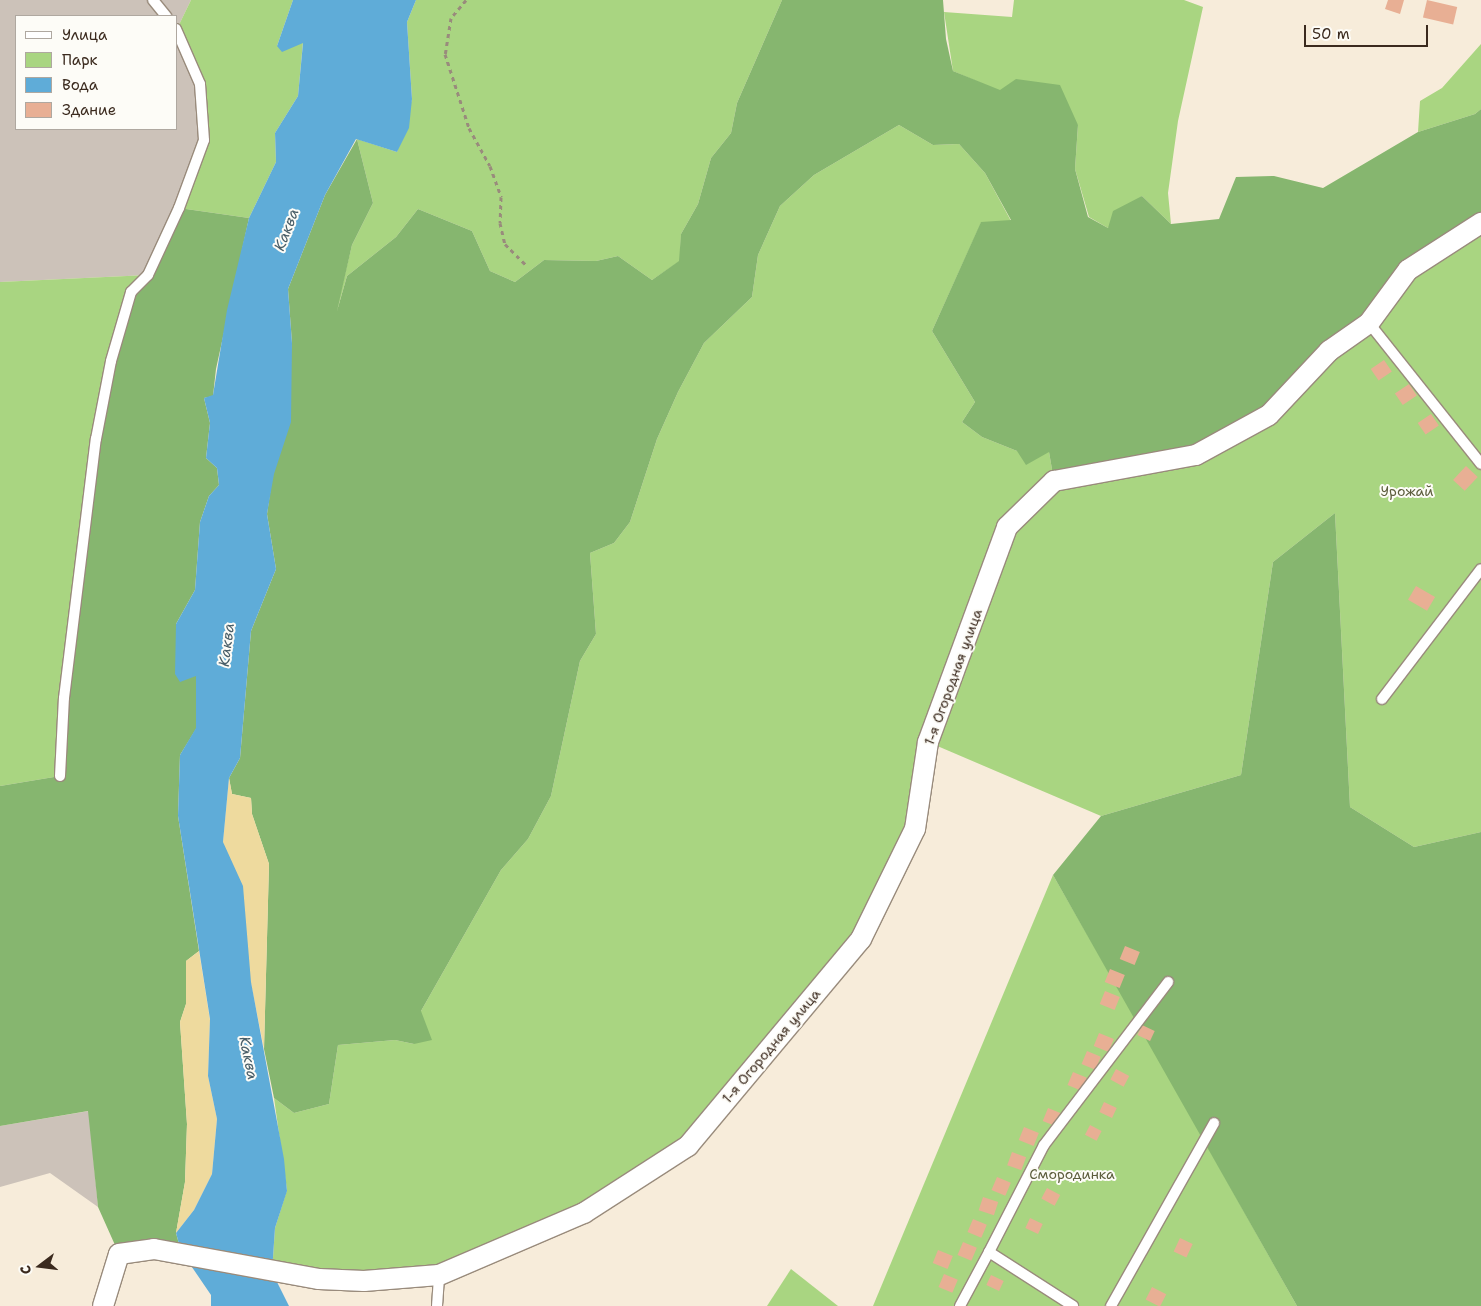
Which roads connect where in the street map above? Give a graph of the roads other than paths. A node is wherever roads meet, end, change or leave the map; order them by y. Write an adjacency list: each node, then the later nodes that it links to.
1 (153, 0): 2 (lane)
2 (165, 15)
3 (178, 34): 9 (lane)
4 (1481, 223): 5 (street, 1-я Огородная улица)
5 (1369, 322): 6 (lane); 13 (street, 1-я Огородная улица)
6 (1481, 464)
7 (1481, 569): 8 (lane)
8 (1382, 699)
9 (60, 776)
10 (1168, 982): 12 (lane)
11 (1214, 1124): 18 (lane)
12 (989, 1252): 16 (lane); 17 (lane)
13 (440, 1275): 14 (street, 1-я Огородная улица); 15 (lane)
14 (103, 1306)
15 (437, 1306)
16 (960, 1306)
17 (1073, 1306)
18 (1111, 1306)

